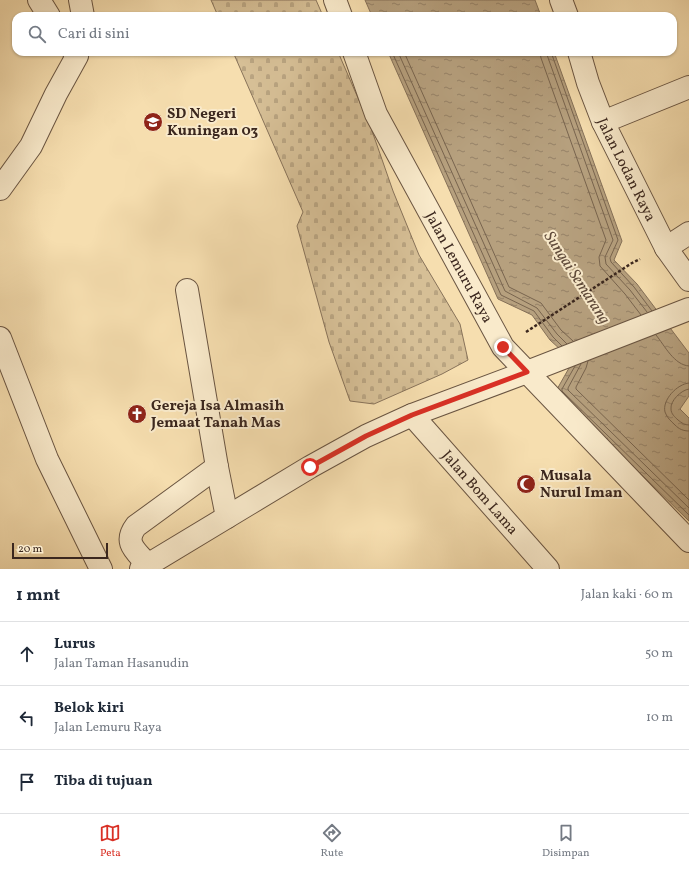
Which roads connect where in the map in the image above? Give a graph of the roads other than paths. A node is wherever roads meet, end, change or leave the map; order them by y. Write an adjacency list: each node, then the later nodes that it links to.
1 (39, 0): 5 (street)
2 (80, 0): 6 (street)
3 (335, 0): 7 (street)
4 (561, 0): 8 (street)
5 (46, 12)
6 (82, 12)
7 (340, 12)
8 (566, 12)
9 (75, 56): 14 (street)
10 (355, 56): 21 (street, Jalan Lemuru Raya)
11 (579, 56): 13 (street, Jalan Lodan Raya)
12 (689, 87): 13 (street)
13 (603, 122): 16 (street, Jalan Lodan Raya)
14 (0, 189)
15 (689, 233): 16 (street)
16 (666, 248): 17 (street, Jalan Lodan Raya)
17 (689, 280)
18 (187, 290): 23 (street)
19 (686, 310): 21 (street)
20 (2, 349): 27 (street)
21 (532, 370): 22 (street); 25 (street, Jalan Lemuru Raya)
22 (412, 415): 24 (street); 28 (street, Jalan Bom Lama)
23 (217, 468): 24 (street); 26 (street)
24 (227, 517): 26 (street)
25 (689, 541)
26 (144, 567)
27 (101, 569)
28 (548, 569)

